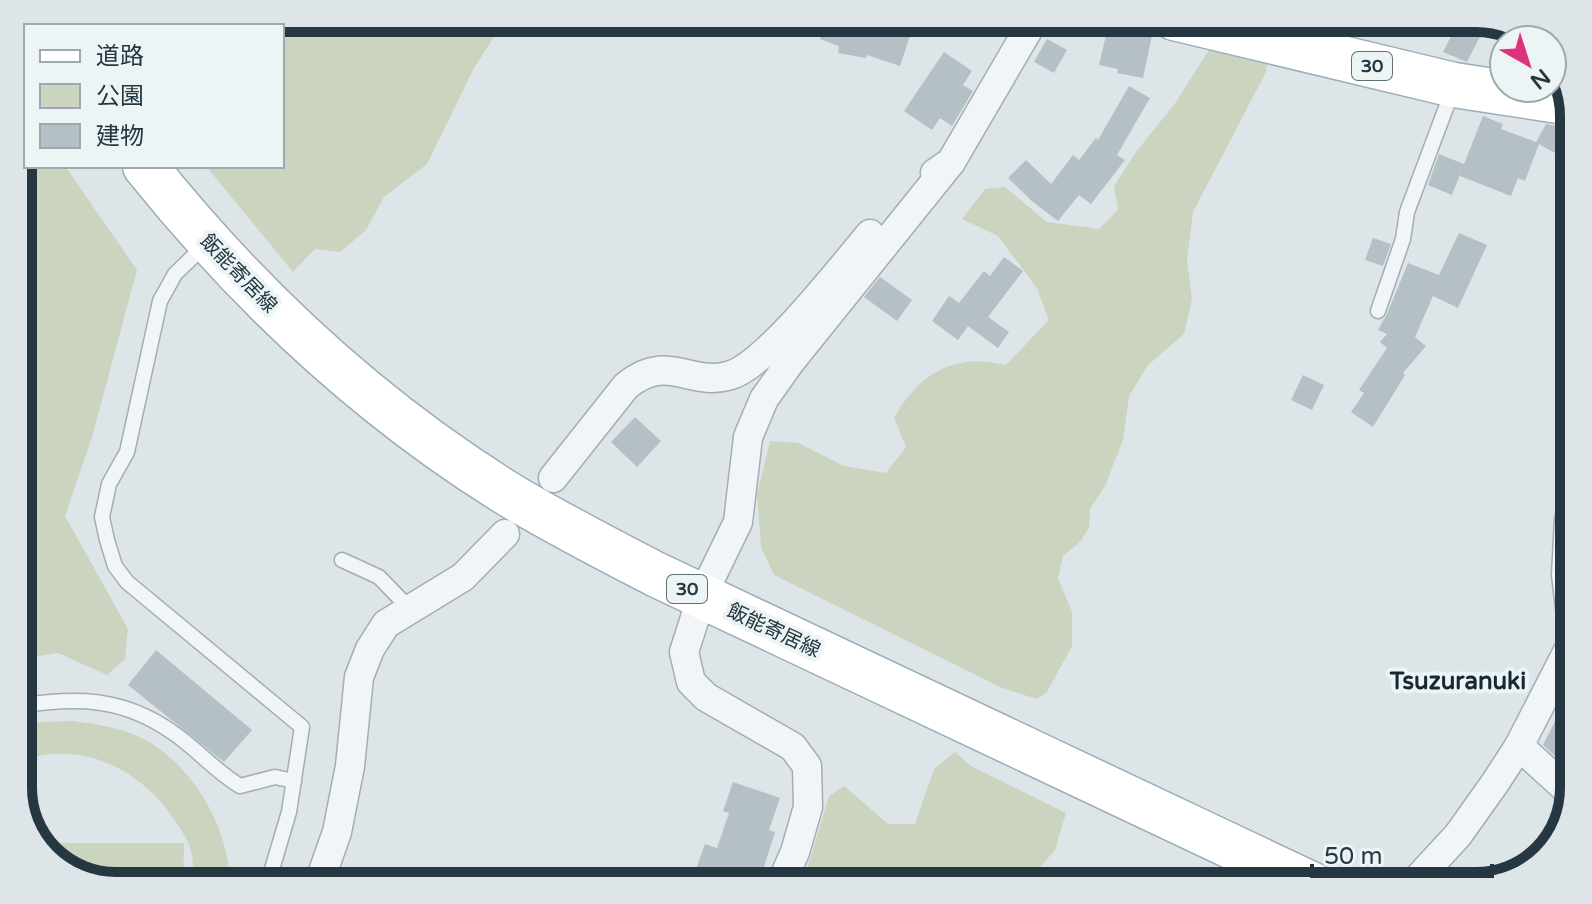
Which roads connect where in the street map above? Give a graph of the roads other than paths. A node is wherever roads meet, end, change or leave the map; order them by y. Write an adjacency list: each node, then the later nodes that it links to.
1 (1027, 32): 5 (street)
2 (1233, 32): 3 (main road, 30)
3 (1454, 85): 4 (main road, 30); 8 (lane)
4 (1558, 101)
5 (951, 162): 9 (street); 12 (street)
6 (147, 168): 7 (main road, 飯能寄居線 / 30)
7 (208, 242): 12 (main road, 飯能寄居線 / 30); 17 (lane)
8 (1378, 311)
9 (553, 478)
10 (505, 534): 13 (street)
11 (342, 560): 13 (lane)
12 (702, 596): 21 (street); 22 (main road, 飯能寄居線 / 30)
13 (410, 609): 20 (street)
14 (1560, 667): 16 (street)
15 (32, 704): 17 (lane)
16 (1519, 746): 18 (street); 23 (street)
17 (294, 781): 19 (lane)
18 (1560, 783)
19 (271, 872)
20 (323, 872)
21 (786, 872)
22 (1285, 872)
23 (1424, 872)

